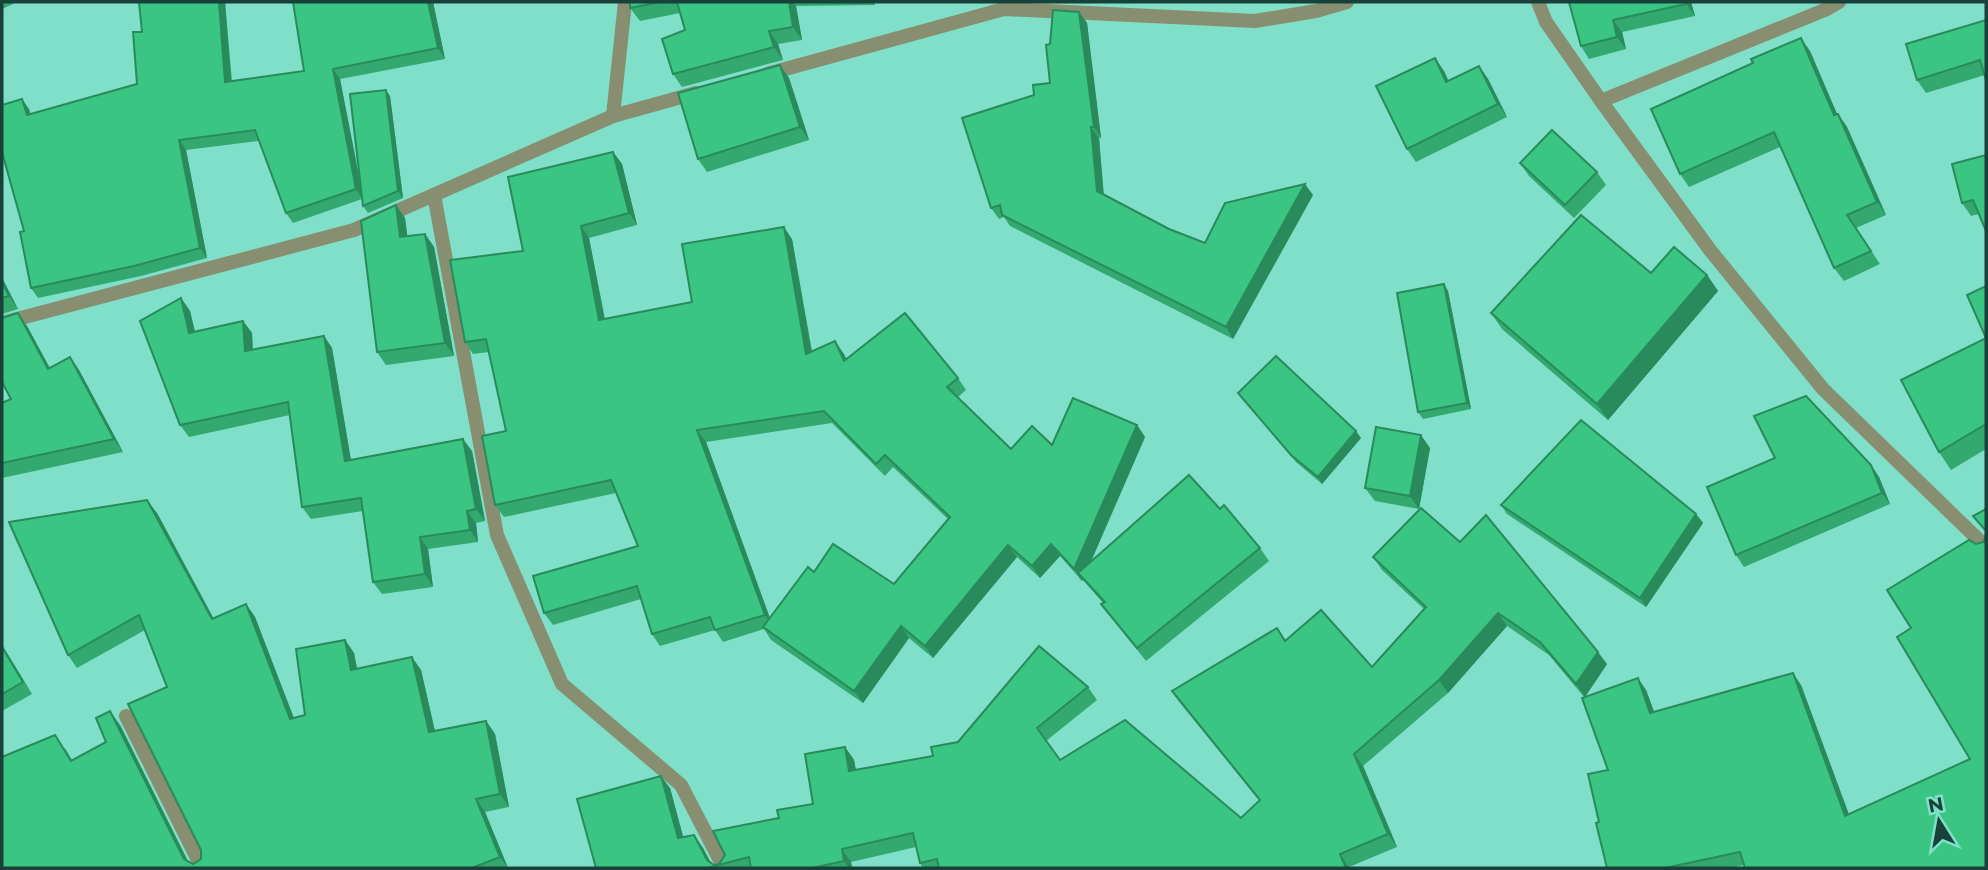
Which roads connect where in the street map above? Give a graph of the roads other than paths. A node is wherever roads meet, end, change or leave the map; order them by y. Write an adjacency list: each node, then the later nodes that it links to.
1 (625, 2): 8 (street)
2 (1347, 2): 5 (street)
3 (1538, 2): 7 (street)
4 (1839, 2): 7 (street)
5 (748, 79)
6 (708, 90): 8 (street)
7 (1601, 101): 11 (street)
8 (613, 116): 9 (street)
9 (434, 195): 10 (street); 14 (street)
10 (2, 323)
11 (1986, 547)
12 (125, 716): 13 (street)
13 (202, 868)
14 (724, 868)

